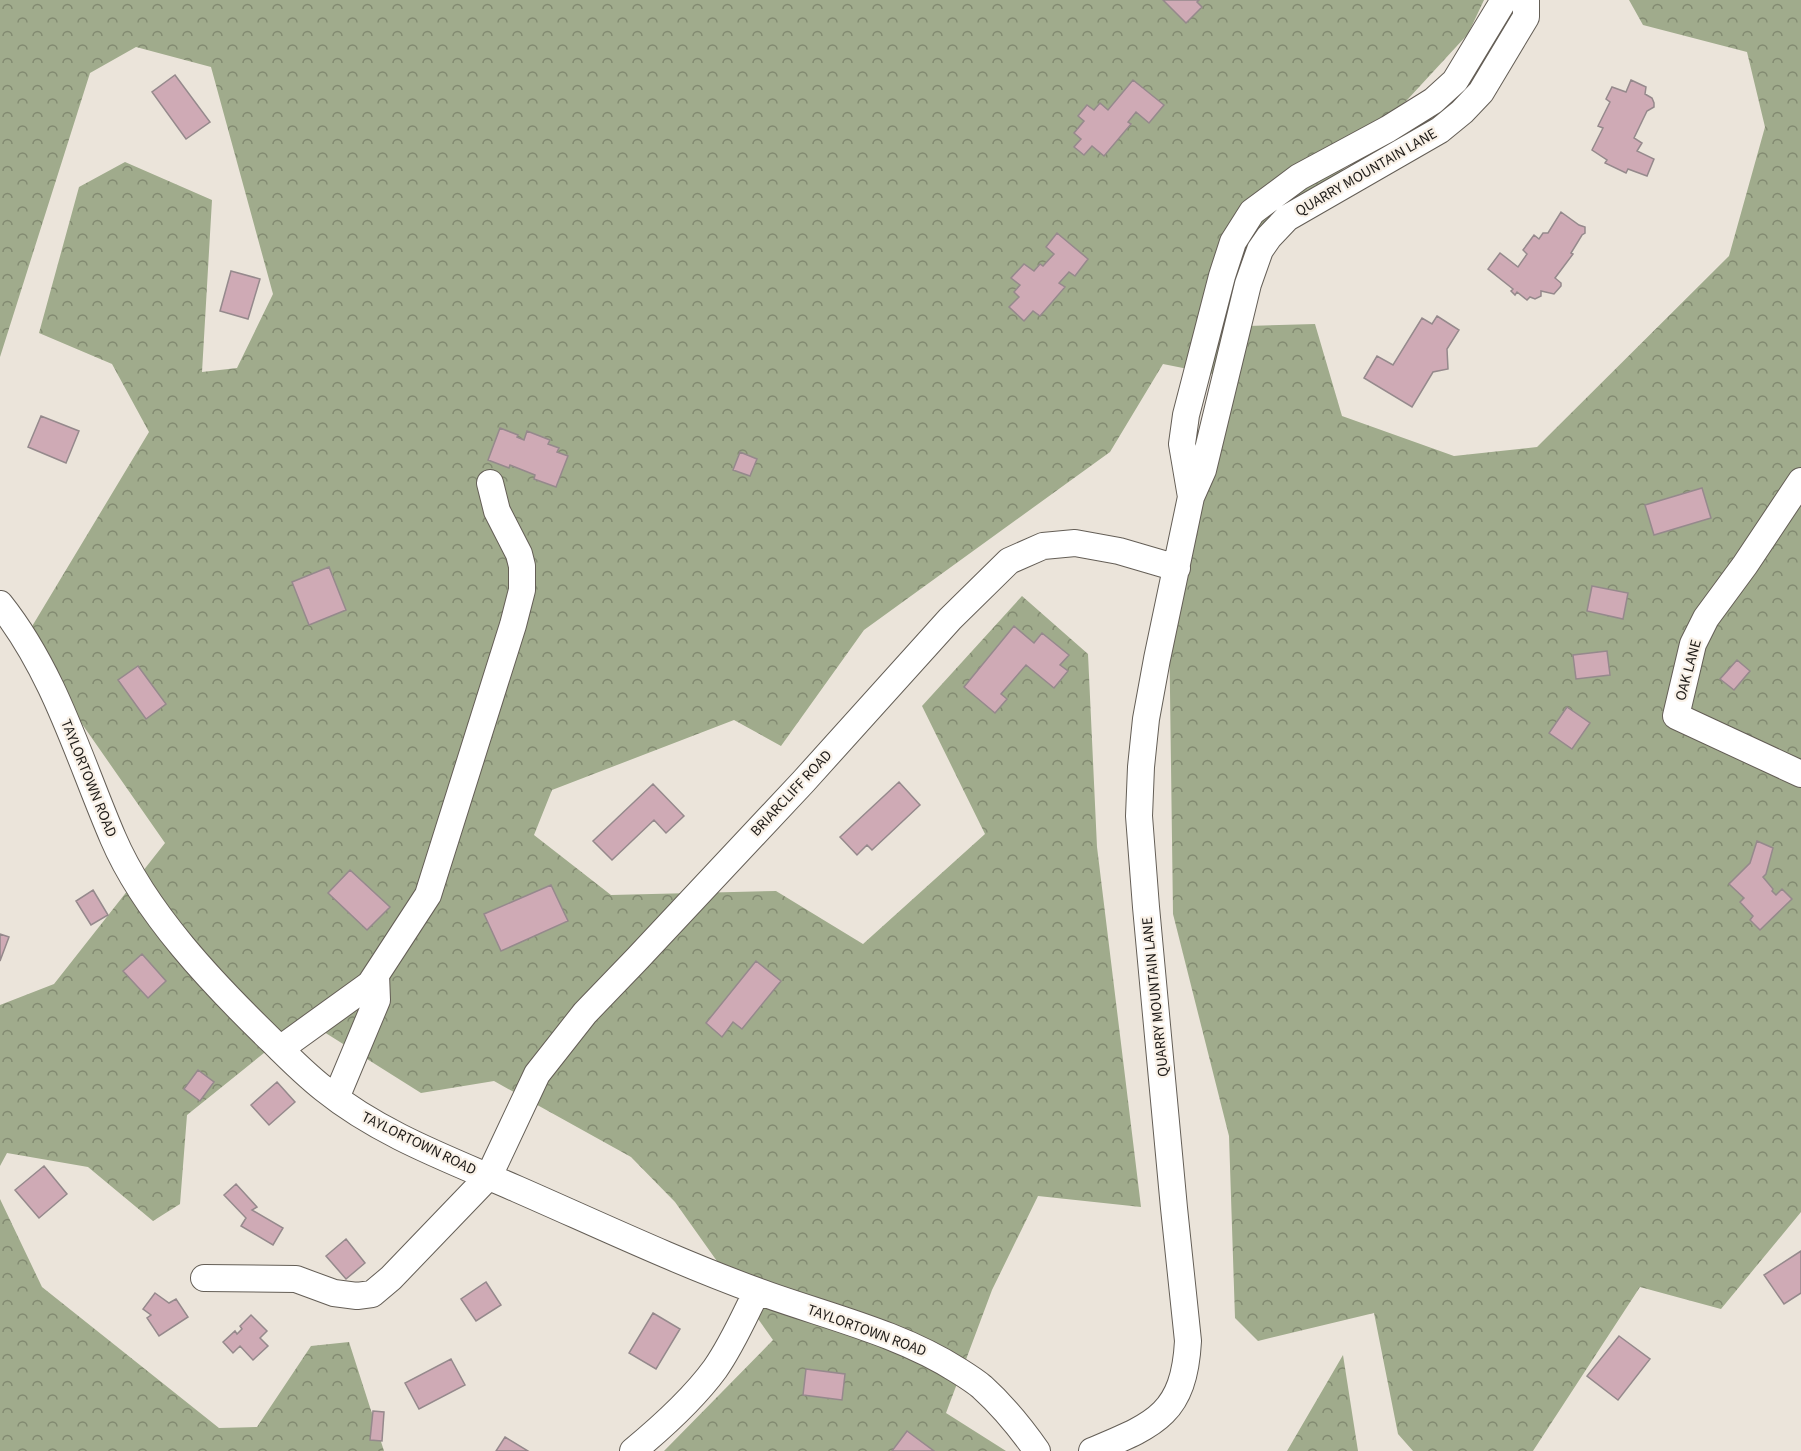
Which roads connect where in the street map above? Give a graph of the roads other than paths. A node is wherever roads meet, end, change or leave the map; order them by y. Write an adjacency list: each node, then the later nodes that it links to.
1 (1504, 0): 3 (street, QUARRY MOUNTAIN LANE)
2 (1526, 0): 4 (street, QUARRY MOUNTAIN LANE)
3 (1406, 118): 4 (street); 5 (street, QUARRY MOUNTAIN LANE)
4 (1420, 142): 6 (street, QUARRY MOUNTAIN LANE)
5 (1226, 264): 6 (street); 9 (street, QUARRY MOUNTAIN LANE)
6 (1253, 270): 9 (street, QUARRY MOUNTAIN LANE)
7 (1801, 481): 12 (street, OAK LANE)
8 (490, 483): 13 (street)
9 (1191, 497): 10 (street, QUARRY MOUNTAIN LANE)
10 (1177, 568): 16 (street, BRIARCLIFF ROAD); 21 (street, QUARRY MOUNTAIN LANE)
11 (0, 604): 14 (street, TAYLORTOWN ROAD)
12 (1801, 774)
13 (376, 975): 14 (street); 15 (street)
14 (280, 1049): 15 (street, TAYLORTOWN ROAD)
15 (336, 1098): 16 (street, TAYLORTOWN ROAD)
16 (489, 1176): 17 (street, BRIARCLIFF ROAD); 18 (street, TAYLORTOWN ROAD)
17 (204, 1278)
18 (757, 1291): 19 (street); 20 (street, TAYLORTOWN ROAD)
19 (633, 1451)
20 (1037, 1451)
21 (1092, 1451)

